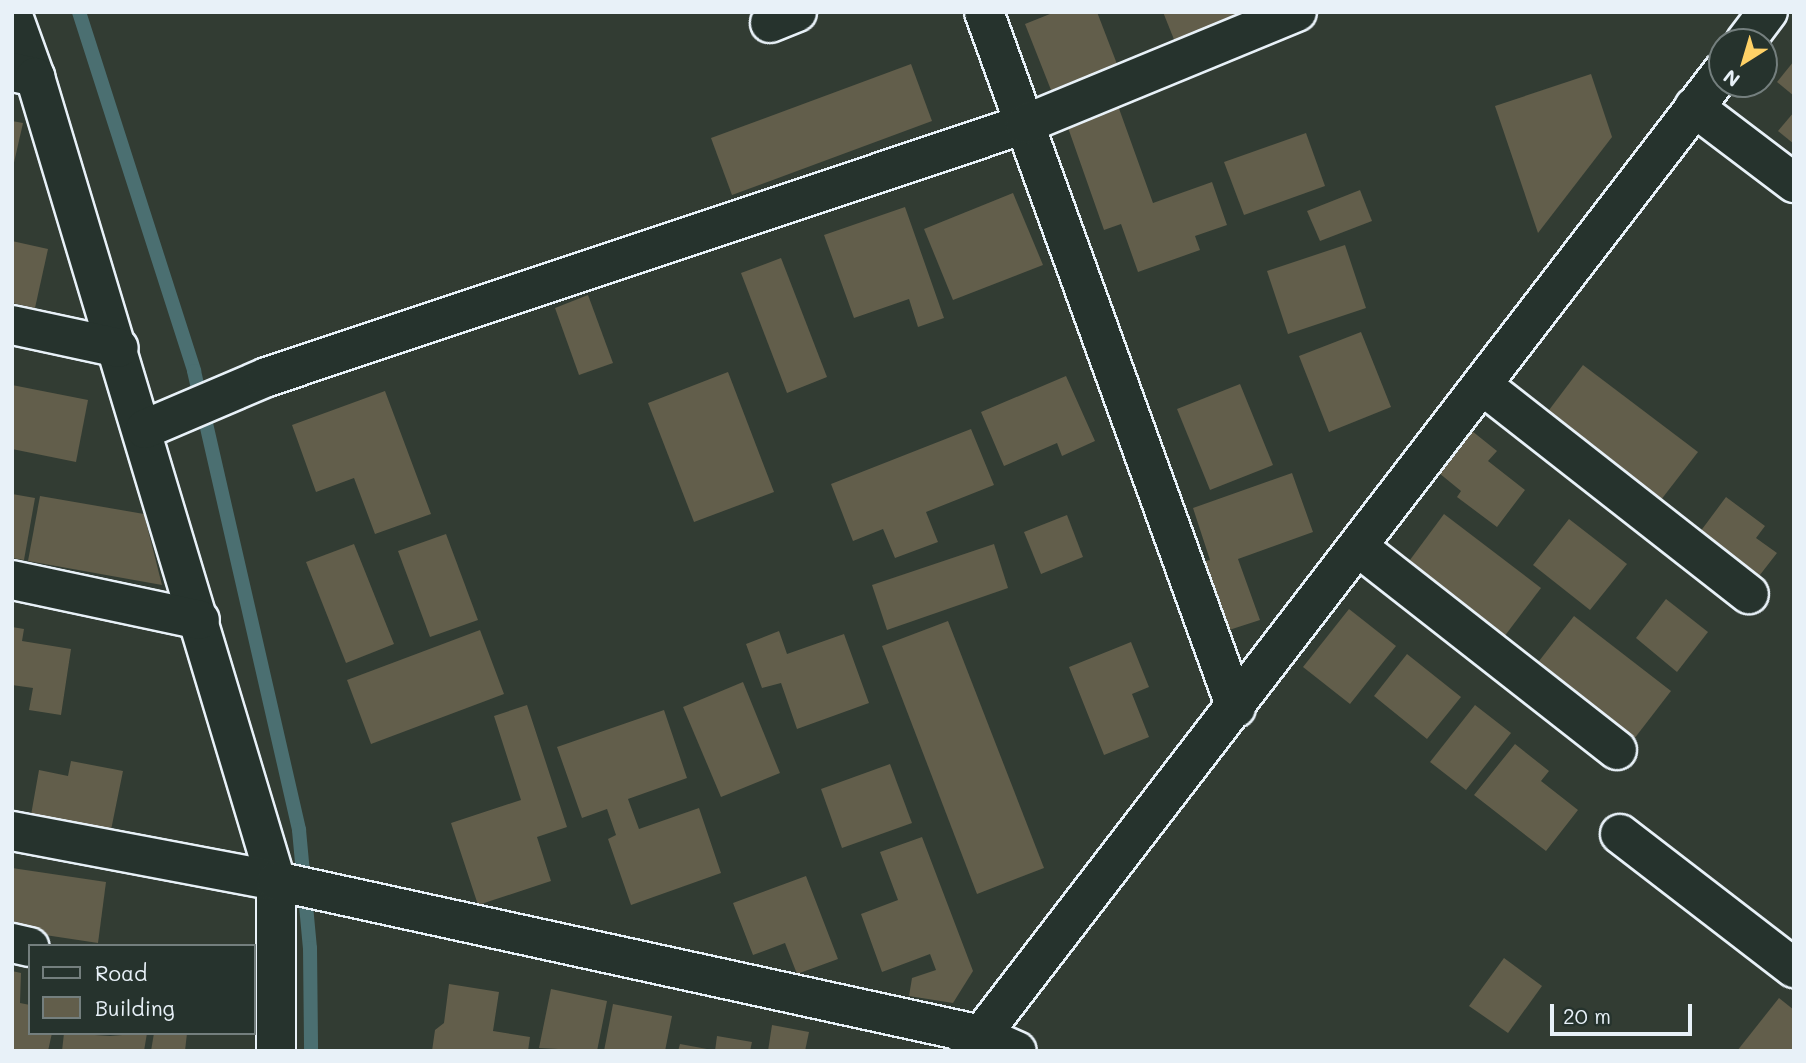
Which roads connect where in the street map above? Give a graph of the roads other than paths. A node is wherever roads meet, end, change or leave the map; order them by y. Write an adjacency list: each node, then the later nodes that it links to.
1 (984, 12): 9 (street)
2 (1297, 12): 9 (street)
3 (1769, 12): 5 (street)
4 (12, 13): 6 (street)
5 (1756, 28)
6 (24, 75): 12 (street)
7 (1708, 90): 8 (street)
8 (1694, 107): 10 (street); 13 (street)
9 (1025, 124): 14 (street); 19 (street)
10 (1794, 183)
11 (12, 325): 12 (street)
12 (119, 348): 14 (street)
13 (1482, 385): 15 (street); 17 (street)
14 (145, 429): 18 (street)
15 (1358, 547): 19 (street); 20 (street)
16 (12, 580): 18 (street)
17 (1749, 594)
18 (200, 621): 23 (street)
19 (1236, 708): 25 (street)
20 (1617, 750)
21 (12, 831): 23 (street)
22 (1620, 834): 24 (street)
23 (276, 881): 25 (street); 26 (street)
24 (1794, 968)
25 (975, 1043): 27 (street)
26 (276, 1051)
27 (1017, 1051)

